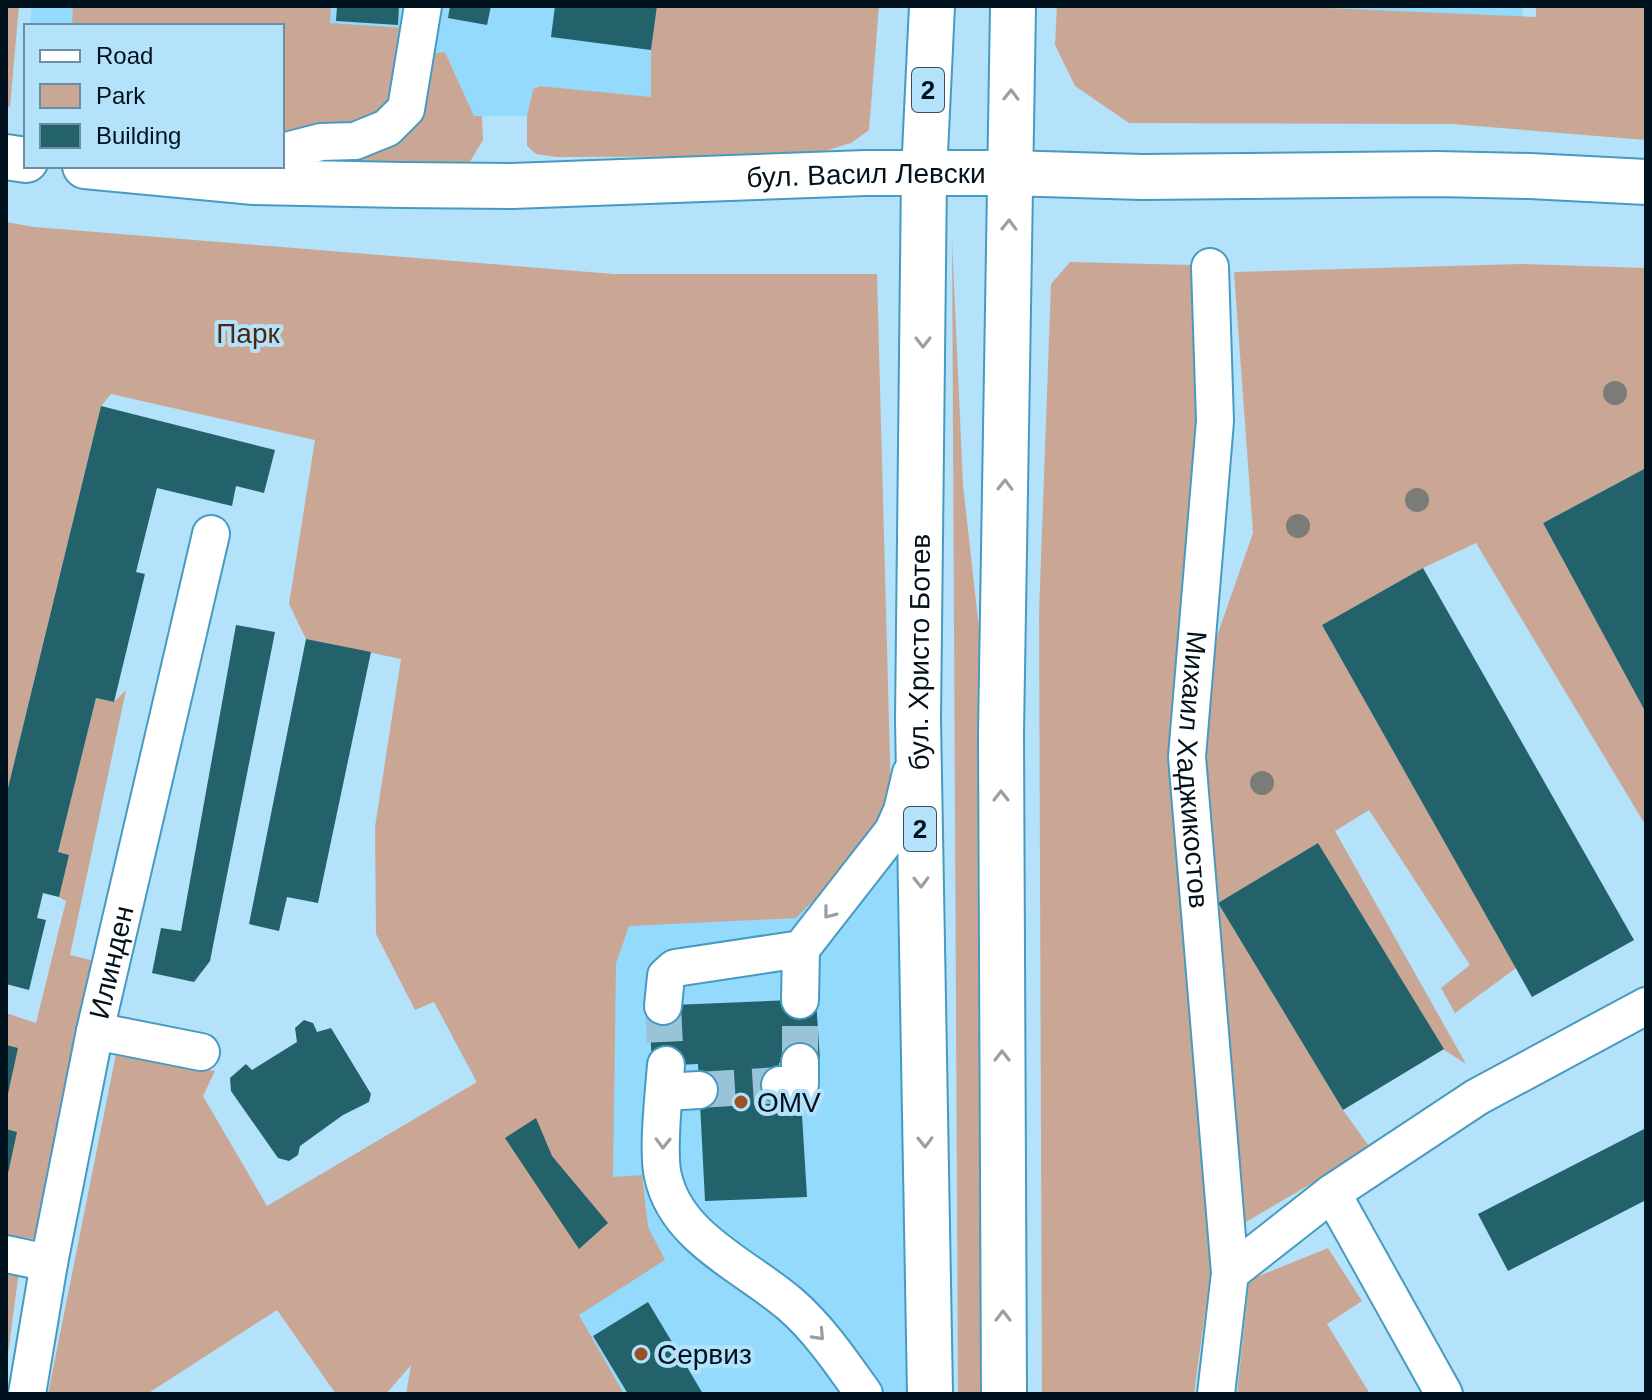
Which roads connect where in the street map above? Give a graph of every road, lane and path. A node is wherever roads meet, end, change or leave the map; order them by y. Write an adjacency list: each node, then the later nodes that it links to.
1 (423, 6): 4 (street)
2 (932, 6): 7 (main road, бул. Христо Ботев / 2)
3 (1013, 6): 6 (main road, one-way to 3)
4 (284, 153)
5 (269, 168): 7 (main road, бул. Васил Левски)
6 (1010, 173): 7 (main road, бул. Васил Левски); 8 (main road, бул. Васил Левски); 26 (main road, one-way to 6)
7 (924, 174): 11 (main road, бул. Христо Ботев / 2, one-way to 11)
8 (1646, 182)
9 (1210, 267): 22 (street, Михаил Хаджикостов)
10 (211, 534): 16 (street, Илинден)
11 (918, 720): 12 (street, one-way to 12); 25 (main road, бул. Христо Ботев / 2, one-way to 25)
12 (801, 949): 13 (street); 14 (street)
13 (800, 1000)
14 (663, 1006)
15 (1646, 1006): 19 (street)
16 (95, 1031): 17 (street); 21 (street, Илинден)
17 (201, 1052)
18 (677, 1082): 24 (street, one-way to 24)
19 (1332, 1193): 22 (street); 28 (street)
20 (6, 1254): 21 (street)
21 (49, 1263): 23 (street, Илинден)
22 (1230, 1273): 27 (street, Михаил Хаджикостов)
23 (27, 1394)
24 (864, 1394)
25 (930, 1394)
26 (1004, 1394)
27 (1216, 1394)
28 (1444, 1394)

